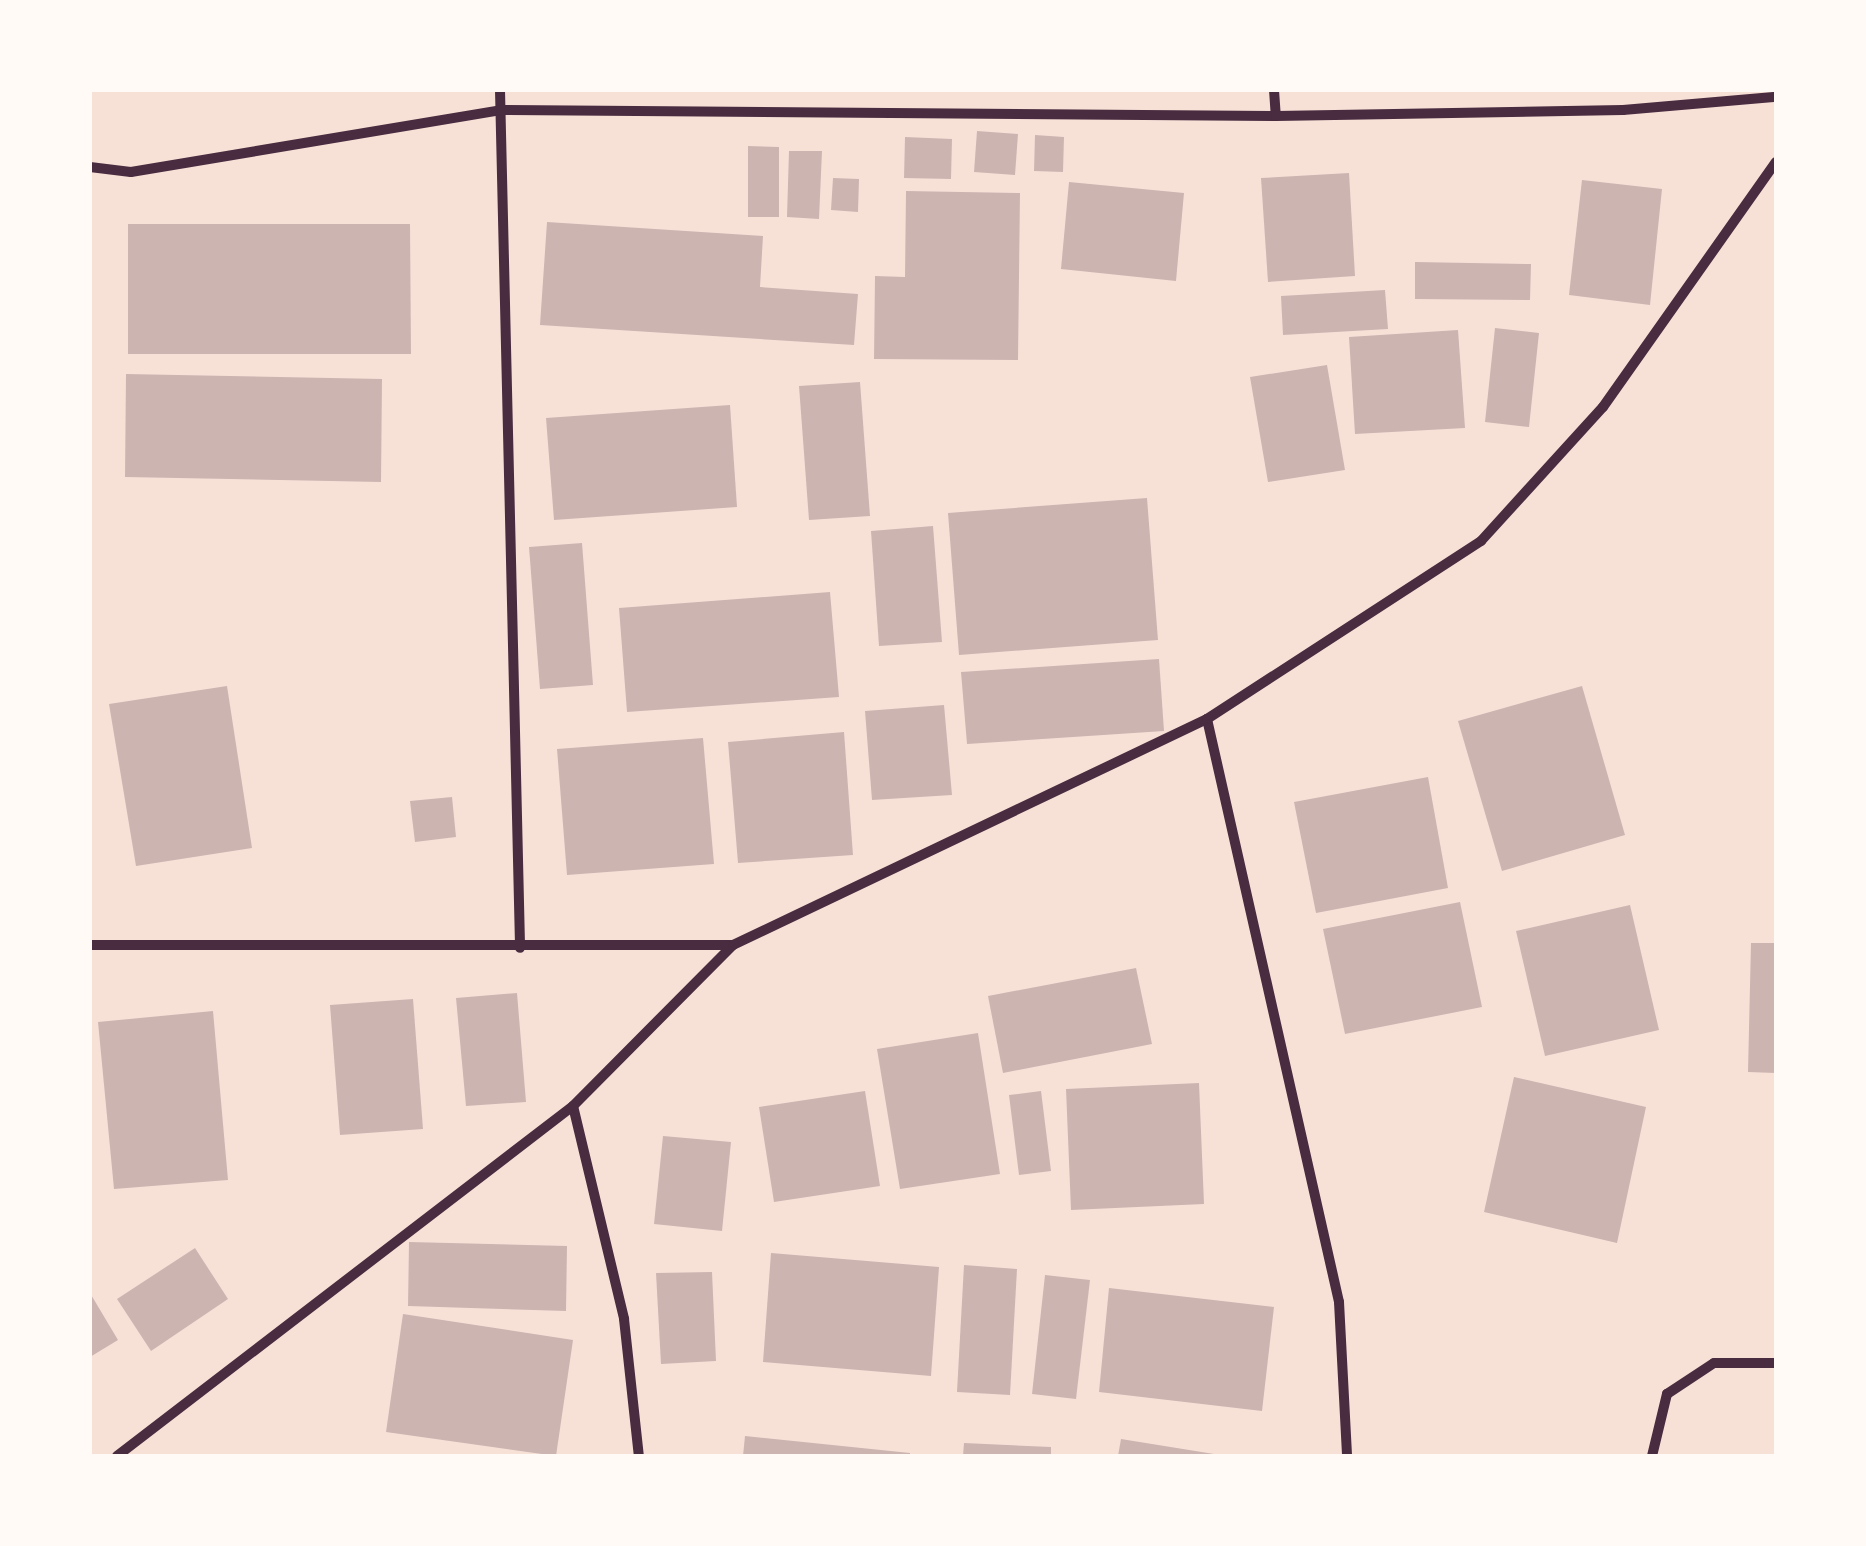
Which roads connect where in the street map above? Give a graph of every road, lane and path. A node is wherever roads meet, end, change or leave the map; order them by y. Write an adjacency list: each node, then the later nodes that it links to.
1 (500, 90): 4 (street)
2 (1274, 90): 5 (street)
3 (1776, 97): 5 (street)
4 (501, 110): 5 (street); 7 (street); 11 (street)
5 (1276, 116)
6 (1776, 162): 8 (street)
7 (90, 167)
8 (1207, 719): 10 (street); 16 (street)
9 (90, 945): 11 (street)
10 (733, 945): 11 (street); 12 (street)
11 (520, 948)
12 (574, 1106): 14 (street); 15 (street)
13 (1776, 1363): 17 (street)
14 (117, 1456)
15 (639, 1456)
16 (1347, 1456)
17 (1652, 1456)

